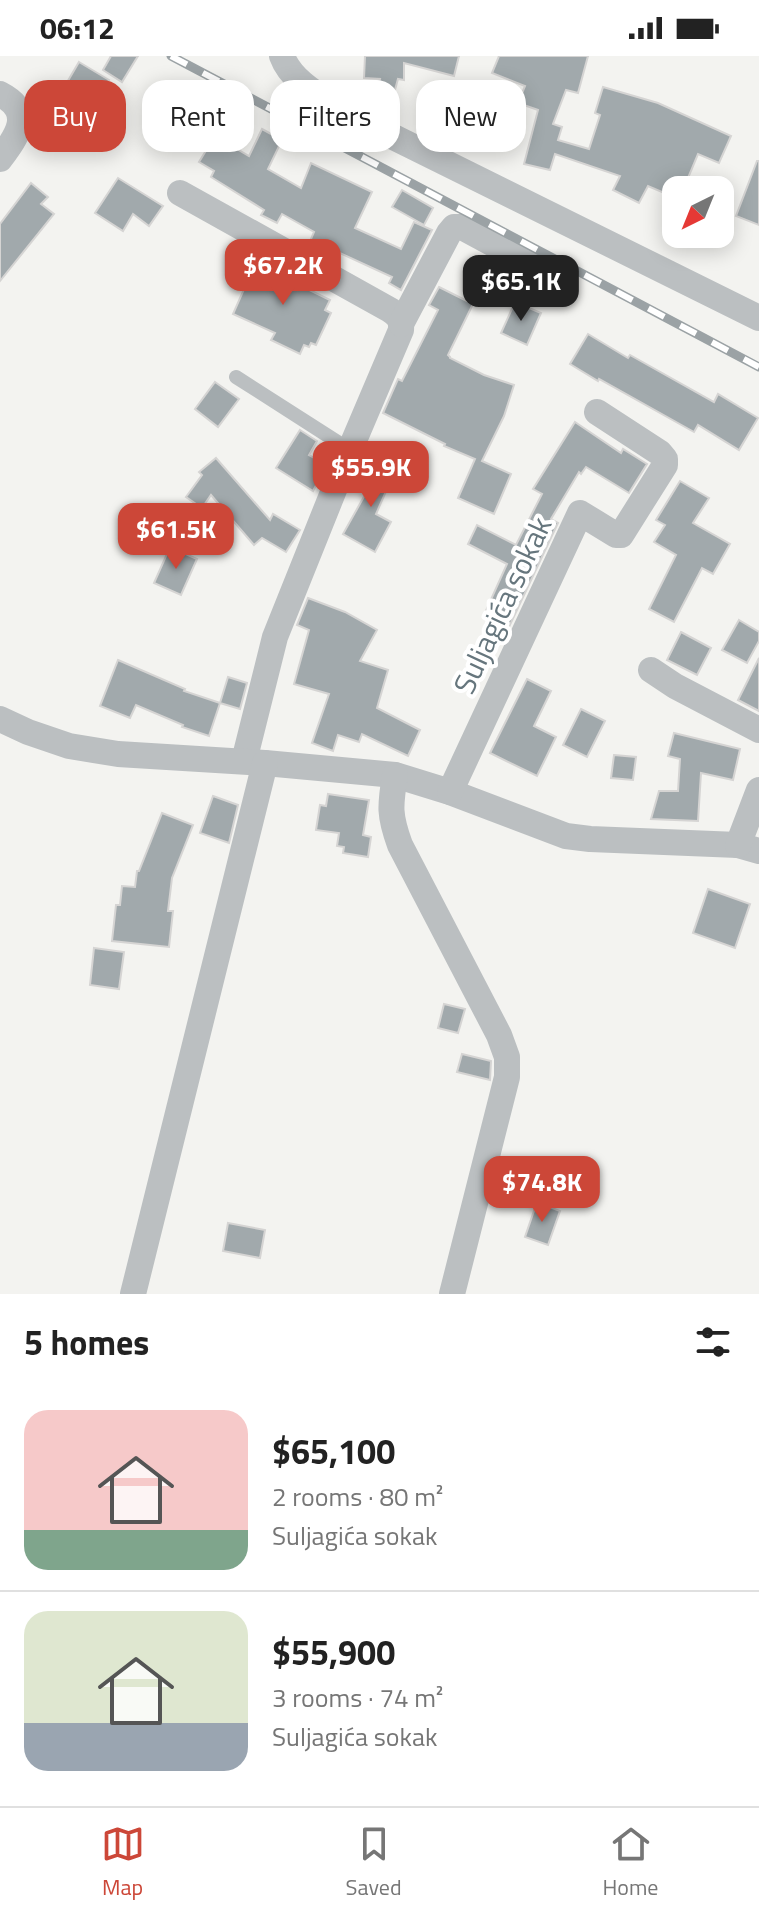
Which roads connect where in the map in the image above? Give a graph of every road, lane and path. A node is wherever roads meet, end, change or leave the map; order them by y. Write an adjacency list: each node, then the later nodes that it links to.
1 (282, 56): 6 (street)
2 (0, 94): 3 (street)
3 (0, 159)
4 (180, 193): 7 (street)
5 (547, 273): 7 (street)
6 (759, 318)
7 (401, 324): 10 (street)
8 (236, 377): 10 (lane)
9 (597, 412): 17 (street, Suljagića sokak)
10 (350, 450): 14 (street)
11 (651, 670): 13 (street)
12 (0, 719): 14 (street)
13 (759, 730)
14 (255, 762): 15 (street); 19 (street)
15 (395, 775): 17 (street); 20 (street)
16 (759, 790): 18 (street)
17 (450, 792): 18 (street)
18 (748, 848)
19 (133, 1294)
20 (452, 1294)

